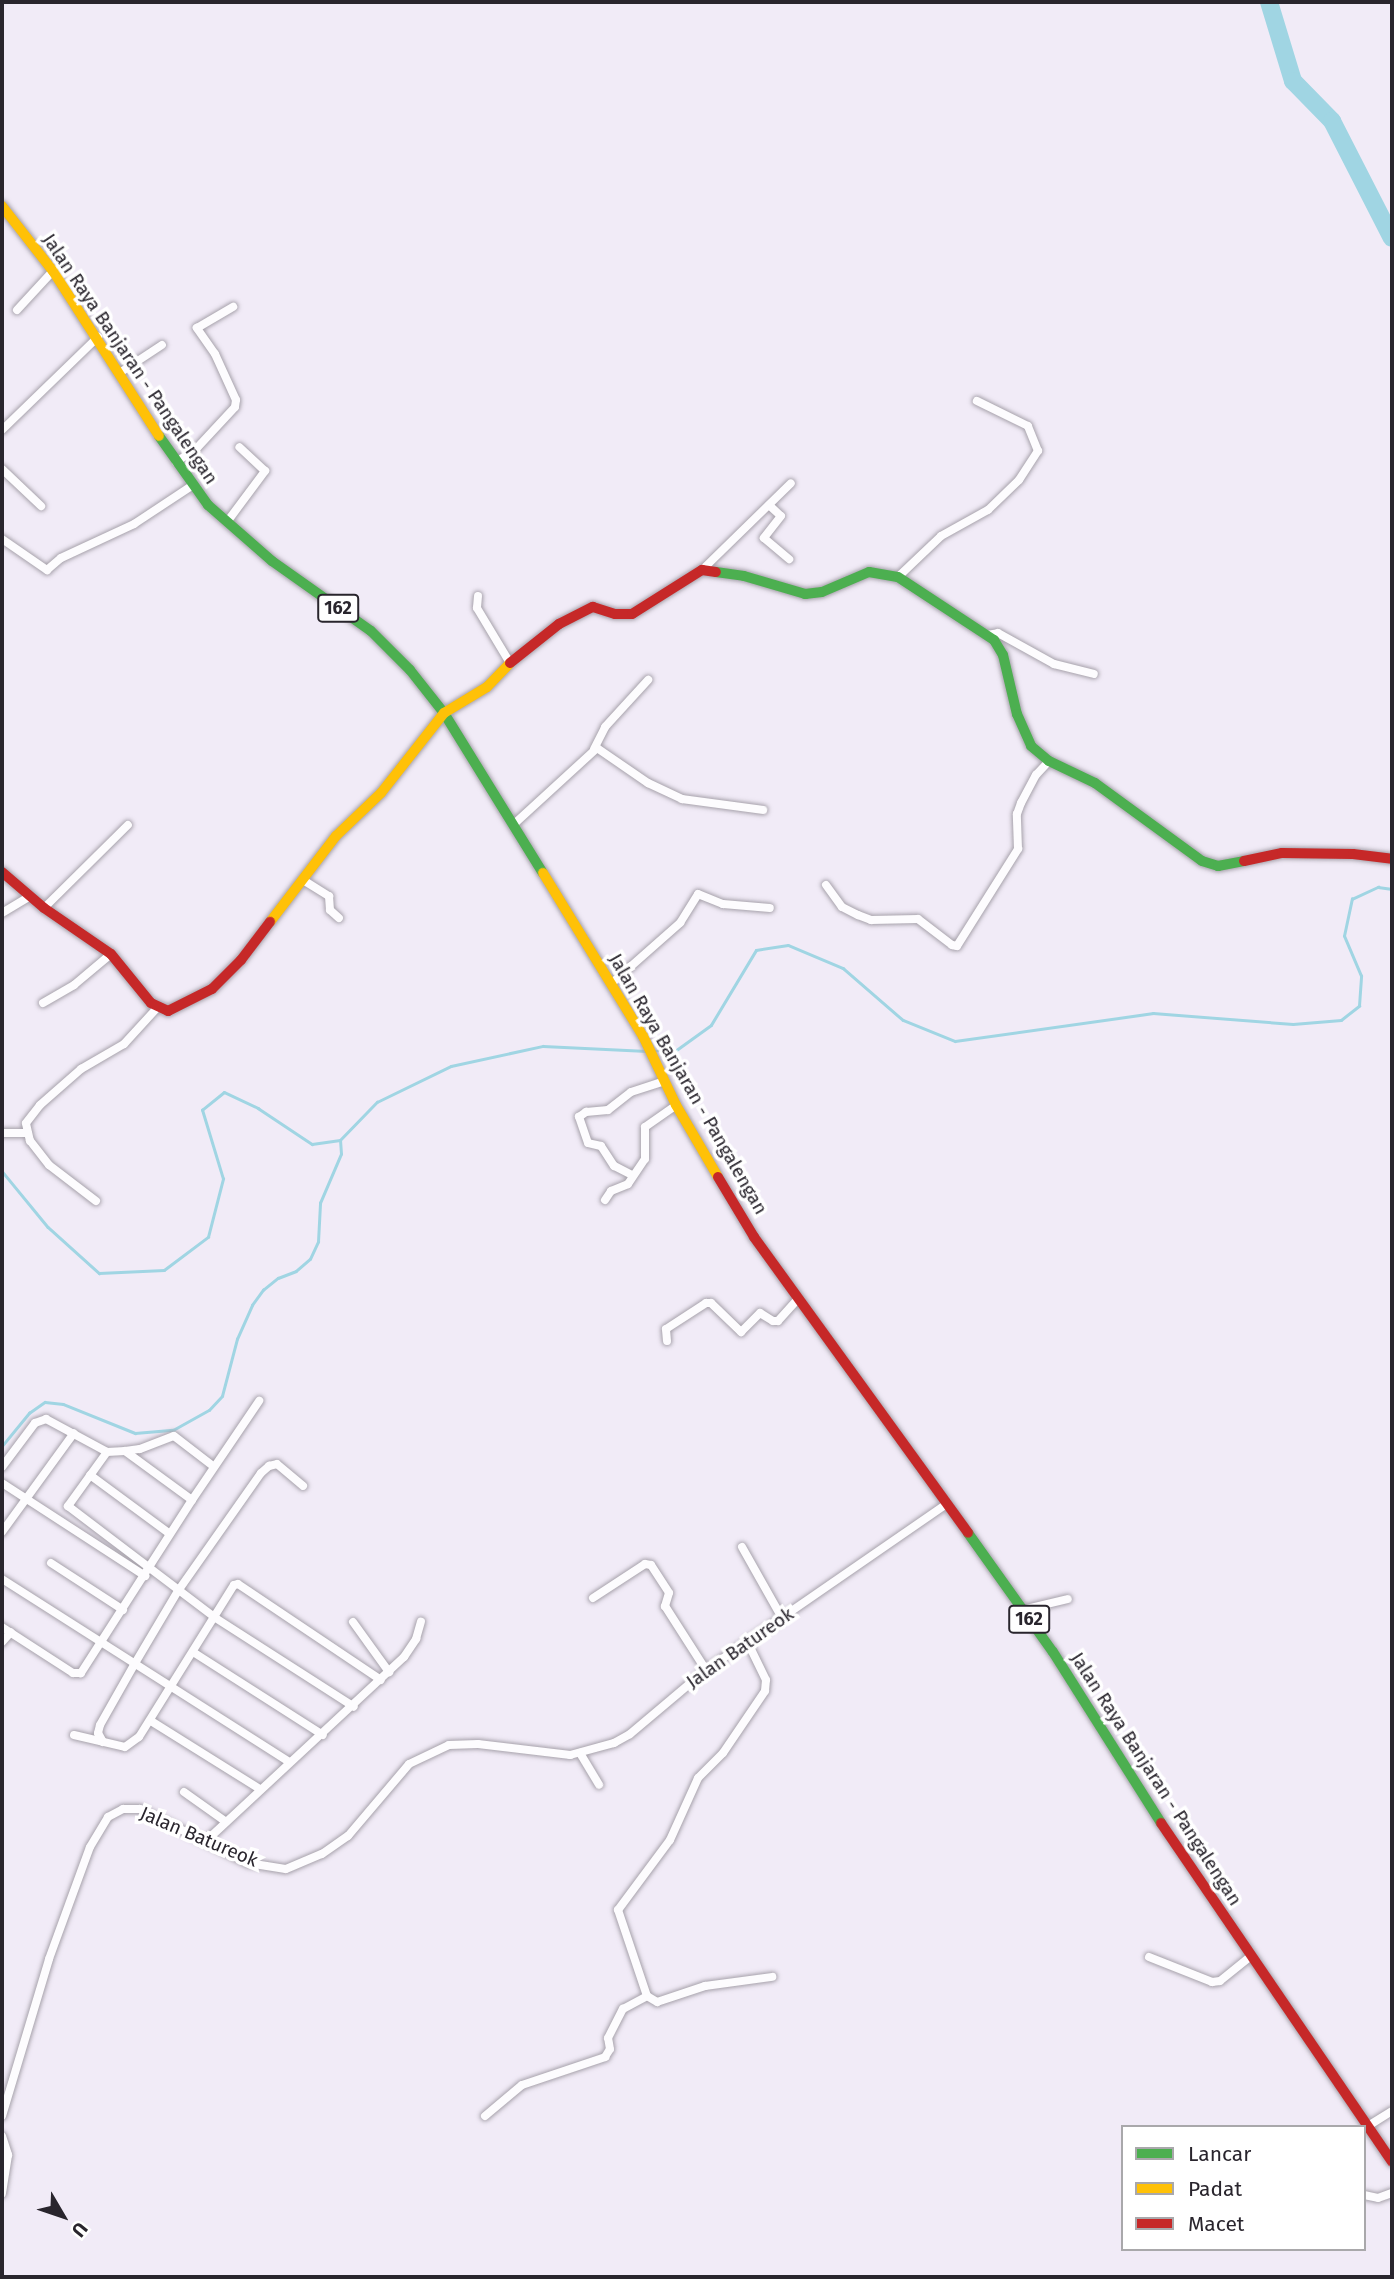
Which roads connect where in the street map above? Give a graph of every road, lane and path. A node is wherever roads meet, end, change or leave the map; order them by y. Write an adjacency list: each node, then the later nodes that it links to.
1 (2, 206): 2 (main road, Jalan Raya Banjaran - Pangalengan / 162)
2 (53, 271): 4 (street); 5 (main road, Jalan Raya Banjaran - Pangalengan / 162)
3 (233, 307): 11 (street)
4 (17, 310)
5 (98, 337): 7 (main road, Jalan Raya Banjaran - Pangalengan / 162); 9 (street)
6 (162, 345): 7 (street)
7 (121, 372): 11 (main road, Jalan Raya Banjaran - Pangalengan / 162)
8 (978, 401): 21 (street)
9 (2, 430)
10 (239, 447): 17 (street)
11 (176, 462): 14 (main road, Jalan Raya Banjaran - Pangalengan / 162)
12 (2, 469): 16 (street)
13 (791, 483): 15 (street)
14 (193, 485): 17 (main road, Jalan Raya Banjaran - Pangalengan / 162); 18 (street)
15 (769, 505): 19 (street); 20 (street)
16 (41, 506)
17 (227, 522): 27 (main road, Jalan Raya Banjaran - Pangalengan / 162)
18 (2, 539)
19 (789, 559)
20 (702, 570): 21 (main road); 24 (main road)
21 (898, 577): 23 (main road)
22 (478, 596): 24 (street)
23 (987, 635): 25 (street); 29 (main road)
24 (510, 663): 27 (main road)
25 (1094, 674)
26 (648, 680): 28 (street)
27 (444, 713): 32 (main road, Jalan Raya Banjaran - Pangalengan / 162); 35 (main road)
28 (594, 749): 30 (street); 32 (street)
29 (1049, 761): 33 (main road); 36 (street)
30 (763, 810)
31 (128, 825): 38 (street)
32 (513, 825): 43 (main road, Jalan Raya Banjaran - Pangalengan / 162)
33 (1392, 859)
34 (2, 872): 37 (main road)
35 (303, 880): 41 (street); 45 (main road)
36 (826, 885)
37 (30, 896): 38 (main road); 40 (street)
38 (44, 908): 42 (main road)
39 (771, 908): 43 (street)
40 (2, 913)
41 (339, 918)
42 (111, 954): 44 (street); 45 (main road)
43 (612, 983): 46 (main road, Jalan Raya Banjaran - Pangalengan / 162)
44 (43, 1003)
45 (157, 1008): 49 (street)
46 (664, 1080): 47 (main road, Jalan Raya Banjaran - Pangalengan / 162); 50 (street)
47 (676, 1105): 50 (street); 53 (main road, Jalan Raya Banjaran - Pangalengan / 162)
48 (2, 1133): 49 (street)
49 (26, 1133): 52 (street)
50 (632, 1175): 51 (street)
51 (605, 1200)
52 (96, 1201)
53 (799, 1298): 54 (street); 66 (main road, Jalan Raya Banjaran - Pangalengan / 162)
54 (667, 1342)
55 (259, 1401): 60 (street)
56 (74, 1433): 58 (street); 59 (street); 64 (street)
57 (125, 1451): 58 (street); 60 (street); 65 (street)
58 (107, 1452): 61 (street)
59 (2, 1466)
60 (212, 1466): 65 (street)
61 (90, 1475): 68 (street); 71 (street)
62 (2, 1483): 64 (street)
63 (303, 1486): 73 (street)
64 (26, 1498): 67 (street); 71 (street)
65 (192, 1500): 68 (street)
66 (945, 1505): 77 (main road, Jalan Raya Banjaran - Pangalengan / 162); 79 (street, Jalan Batureok)
67 (2, 1532)
68 (170, 1534): 71 (street)
69 (742, 1547): 79 (street)
70 (51, 1563): 76 (street)
71 (147, 1573): 73 (street); 76 (street)
72 (2, 1579): 86 (street)
73 (178, 1591): 78 (street); 88 (street)
74 (593, 1598): 89 (street)
75 (1068, 1600): 77 (street)
76 (122, 1610): 86 (street)
77 (1022, 1610): 105 (main road, Jalan Raya Banjaran - Pangalengan / 162)
78 (214, 1616): 87 (street); 91 (street); 93 (street)
79 (782, 1618): 84 (street, Jalan Batureok)
80 (353, 1622): 90 (street)
81 (421, 1622): 90 (street)
82 (2, 1626): 83 (street)
83 (11, 1632): 85 (street); 86 (street)
84 (747, 1641): 89 (street, Jalan Batureok); 108 (street)
85 (2, 1642)
86 (102, 1643): 88 (street)
87 (193, 1652): 92 (street); 96 (street)
88 (134, 1665): 92 (street); 97 (street)
89 (706, 1670): 98 (street, Jalan Batureok)
90 (388, 1672): 91 (street)
91 (381, 1680): 93 (street)
92 (172, 1687): 94 (street); 99 (street)
93 (354, 1707): 96 (street)
94 (151, 1720): 97 (street); 101 (street)
95 (74, 1735): 97 (street)
96 (323, 1735): 99 (street)
97 (103, 1742)
98 (580, 1753): 100 (street); 104 (street, Jalan Batureok)
99 (289, 1762): 101 (street)
100 (599, 1785)
101 (260, 1789): 103 (street)
102 (184, 1792): 103 (street)
103 (225, 1821): 104 (street)
104 (207, 1840): 110 (street, Jalan Batureok)
105 (1251, 1956): 106 (street); 112 (main road, Jalan Raya Banjaran - Pangalengan / 162)
106 (1149, 1957)
107 (772, 1977): 108 (street)
108 (647, 1996): 111 (street)
109 (1392, 2111): 112 (street)
110 (2, 2116)
111 (485, 2116)
112 (1368, 2126): 114 (main road, Jalan Raya Banjaran - Pangalengan / 162)
113 (2, 2136): 116 (street)
114 (1392, 2162)
115 (1392, 2193): 117 (street)
116 (2, 2194)
117 (1366, 2195)

